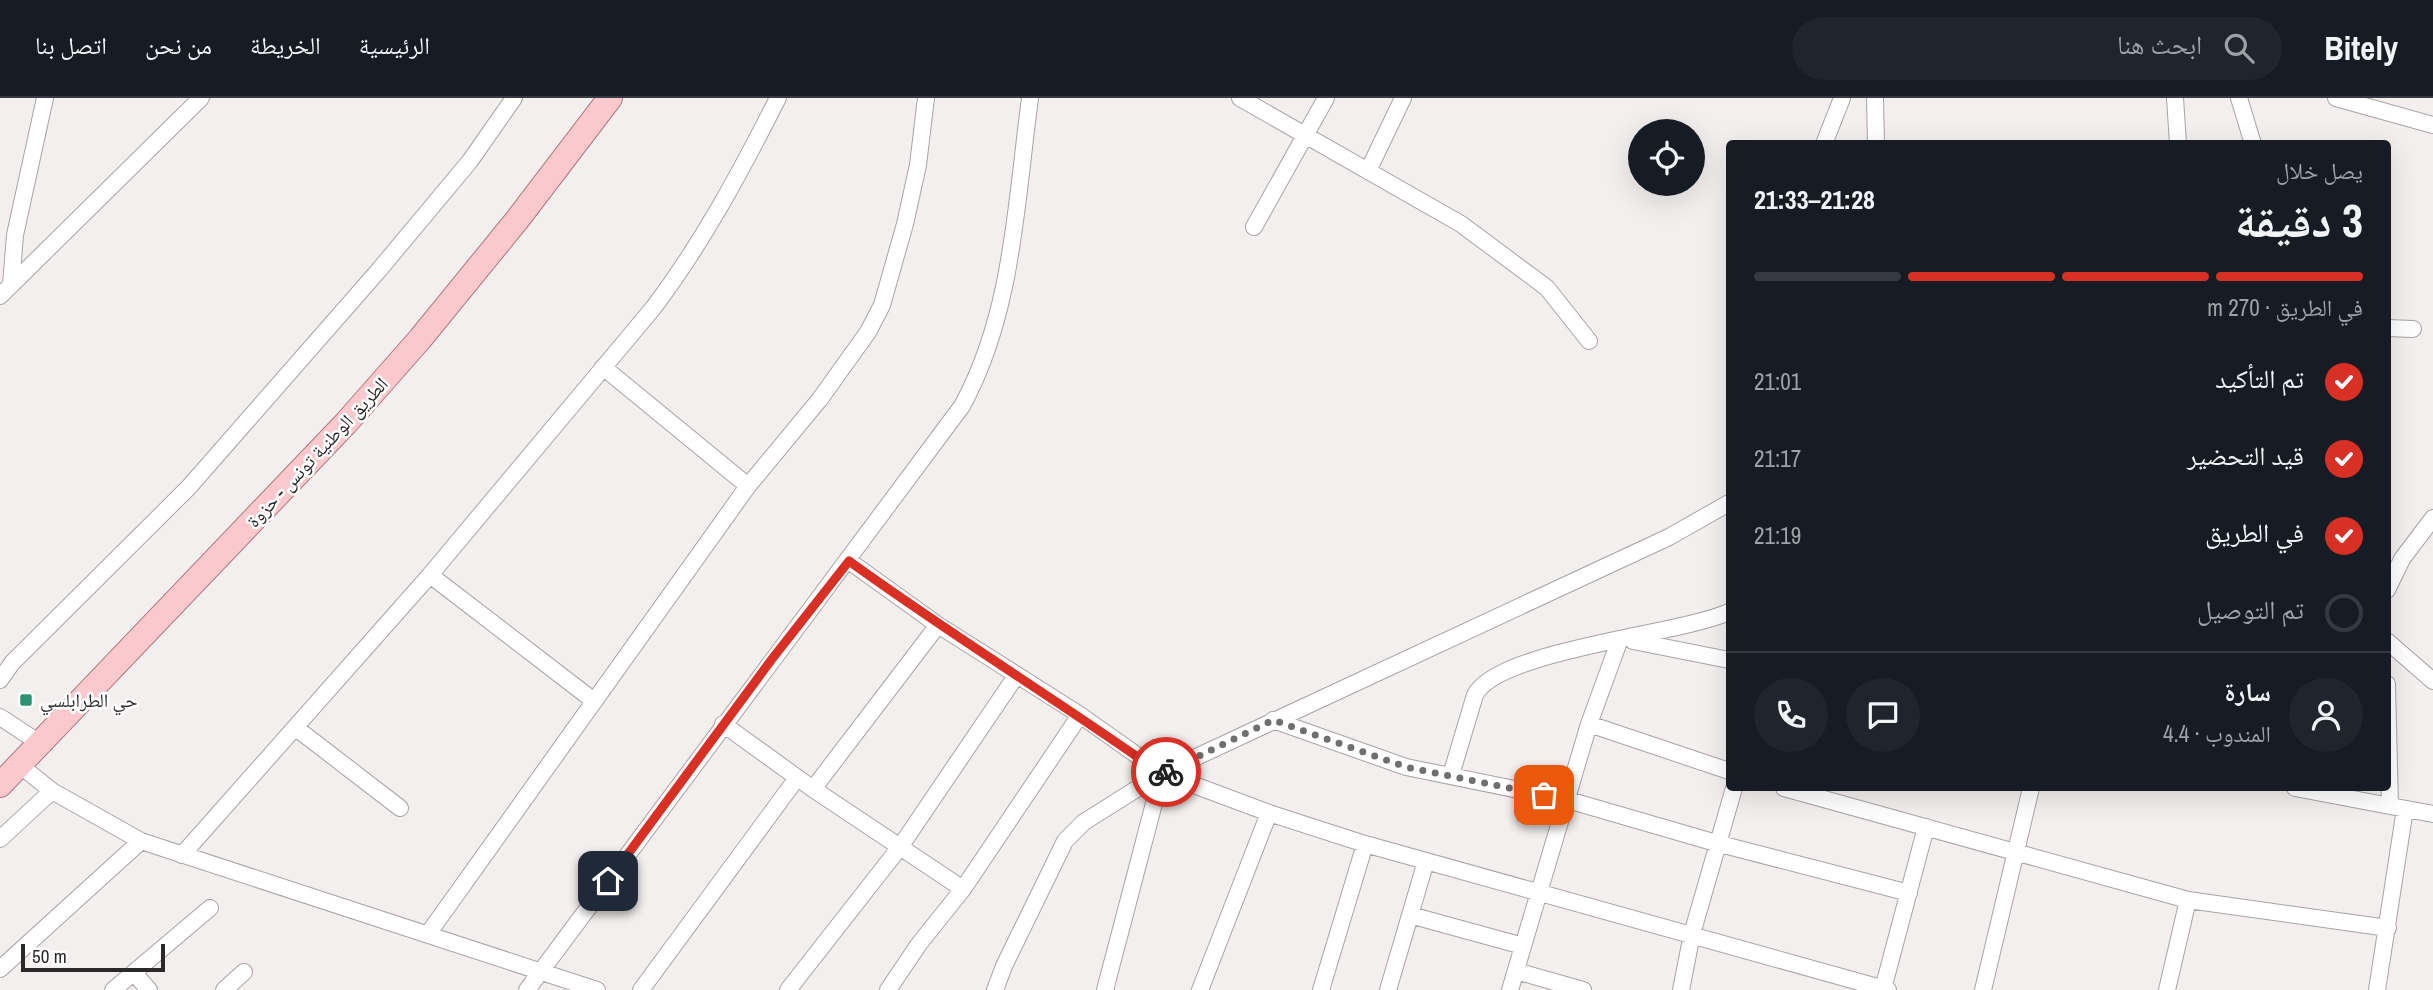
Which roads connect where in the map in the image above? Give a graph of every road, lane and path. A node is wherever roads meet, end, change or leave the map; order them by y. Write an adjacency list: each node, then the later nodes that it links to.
1 (45, 98): 24 (street)
2 (201, 98): 24 (street)
3 (514, 98): 41 (street)
4 (610, 98): 51 (main road, الطريق الوطنية تونس - حزوة)
5 (778, 98): 28 (street)
6 (926, 98): 29 (street)
7 (1030, 98): 32 (street)
8 (1240, 98): 17 (street)
9 (1326, 98): 17 (street)
10 (1403, 98): 22 (street)
11 (1842, 98): 18 (street)
12 (1875, 98): 19 (street)
13 (2175, 98): 20 (street)
14 (2239, 98): 21 (street)
15 (2336, 98): 16 (street)
16 (2433, 125)
17 (1307, 135): 22 (street); 23 (street)
18 (1826, 140)
19 (1875, 140)
20 (2178, 140)
21 (2252, 140)
22 (1369, 169): 27 (street)
23 (1254, 228)
24 (6, 290)
25 (2391, 328): 26 (street)
26 (2413, 329)
27 (1589, 341)
28 (603, 366): 29 (street); 33 (street)
29 (748, 486): 43 (street)
30 (1726, 505): 46 (street)
31 (2433, 518): 34 (street)
32 (849, 561): 36 (street); 47 (street)
33 (430, 575): 43 (street); 49 (street)
34 (2391, 582)
35 (1726, 613): 37 (street)
36 (938, 625): 40 (street); 58 (street)
37 (1620, 639): 39 (street); 48 (street); 55 (street)
38 (2391, 644): 42 (street)
39 (1726, 659)
40 (1016, 676): 44 (street); 74 (street)
41 (0, 680)
42 (2433, 681)
43 (594, 701): 85 (street)
44 (1080, 715): 54 (street); 78 (street)
45 (0, 717): 51 (street)
46 (1273, 720): 54 (street); 55 (street)
47 (723, 724): 56 (street); 89 (street)
48 (1589, 724): 53 (street); 64 (street)
49 (296, 728): 65 (street); 76 (street)
50 (2391, 742): 66 (street)
51 (41, 744): 52 (main road, الطريق الوطنية تونس - حزوة)
52 (21, 766): 57 (main road, الطريق الوطنية تونس - حزوة); 59 (street)
53 (1726, 770)
54 (1162, 774): 67 (street); 102 (street); 103 (street)
55 (1451, 775): 64 (street)
56 (797, 778): 58 (street); 99 (street)
57 (0, 785)
58 (813, 789): 74 (street)
59 (52, 791): 70 (street); 71 (street)
60 (1733, 791): 72 (street)
61 (1795, 791): 69 (street)
62 (2030, 791): 75 (street)
63 (2310, 791): 66 (street)
64 (1568, 800): 72 (street); 79 (street)
65 (400, 808)
66 (2398, 808): 68 (street); 84 (street)
67 (1269, 813): 73 (street); 104 (street)
68 (2433, 814)
69 (1926, 827): 75 (street); 80 (street)
70 (0, 839)
71 (141, 841): 76 (street); 88 (street)
72 (1716, 843): 80 (street); 86 (street)
73 (1365, 844): 77 (street); 105 (street)
74 (900, 847): 78 (street); 100 (street)
75 (2014, 852): 81 (street); 110 (street)
76 (182, 855): 85 (street)
77 (1426, 861): 79 (street); 83 (street)
78 (963, 889): 101 (street)
79 (1539, 890): 86 (street); 87 (street)
80 (1909, 892): 93 (street)
81 (2188, 900): 84 (street); 111 (street)
82 (209, 908): 92 (street)
83 (1410, 915): 87 (street); 106 (street)
84 (2388, 928): 112 (street)
85 (428, 934): 89 (street)
86 (1692, 934): 93 (street); 109 (street)
87 (1523, 946): 90 (street)
88 (0, 969)
89 (542, 971): 97 (street); 98 (street)
90 (1516, 971): 107 (street); 108 (street)
91 (244, 972): 96 (street)
92 (134, 973): 94 (street); 95 (street)
93 (1879, 989)
94 (113, 990)
95 (149, 990)
96 (224, 990)
97 (527, 990)
98 (597, 990)
99 (640, 990)
100 (788, 990)
101 (888, 990)
102 (995, 990)
103 (1105, 990)
104 (1200, 990)
105 (1321, 990)
106 (1388, 990)
107 (1510, 990)
108 (1583, 990)
109 (1681, 990)
110 (1983, 990)
111 (2167, 990)
112 (2377, 990)

